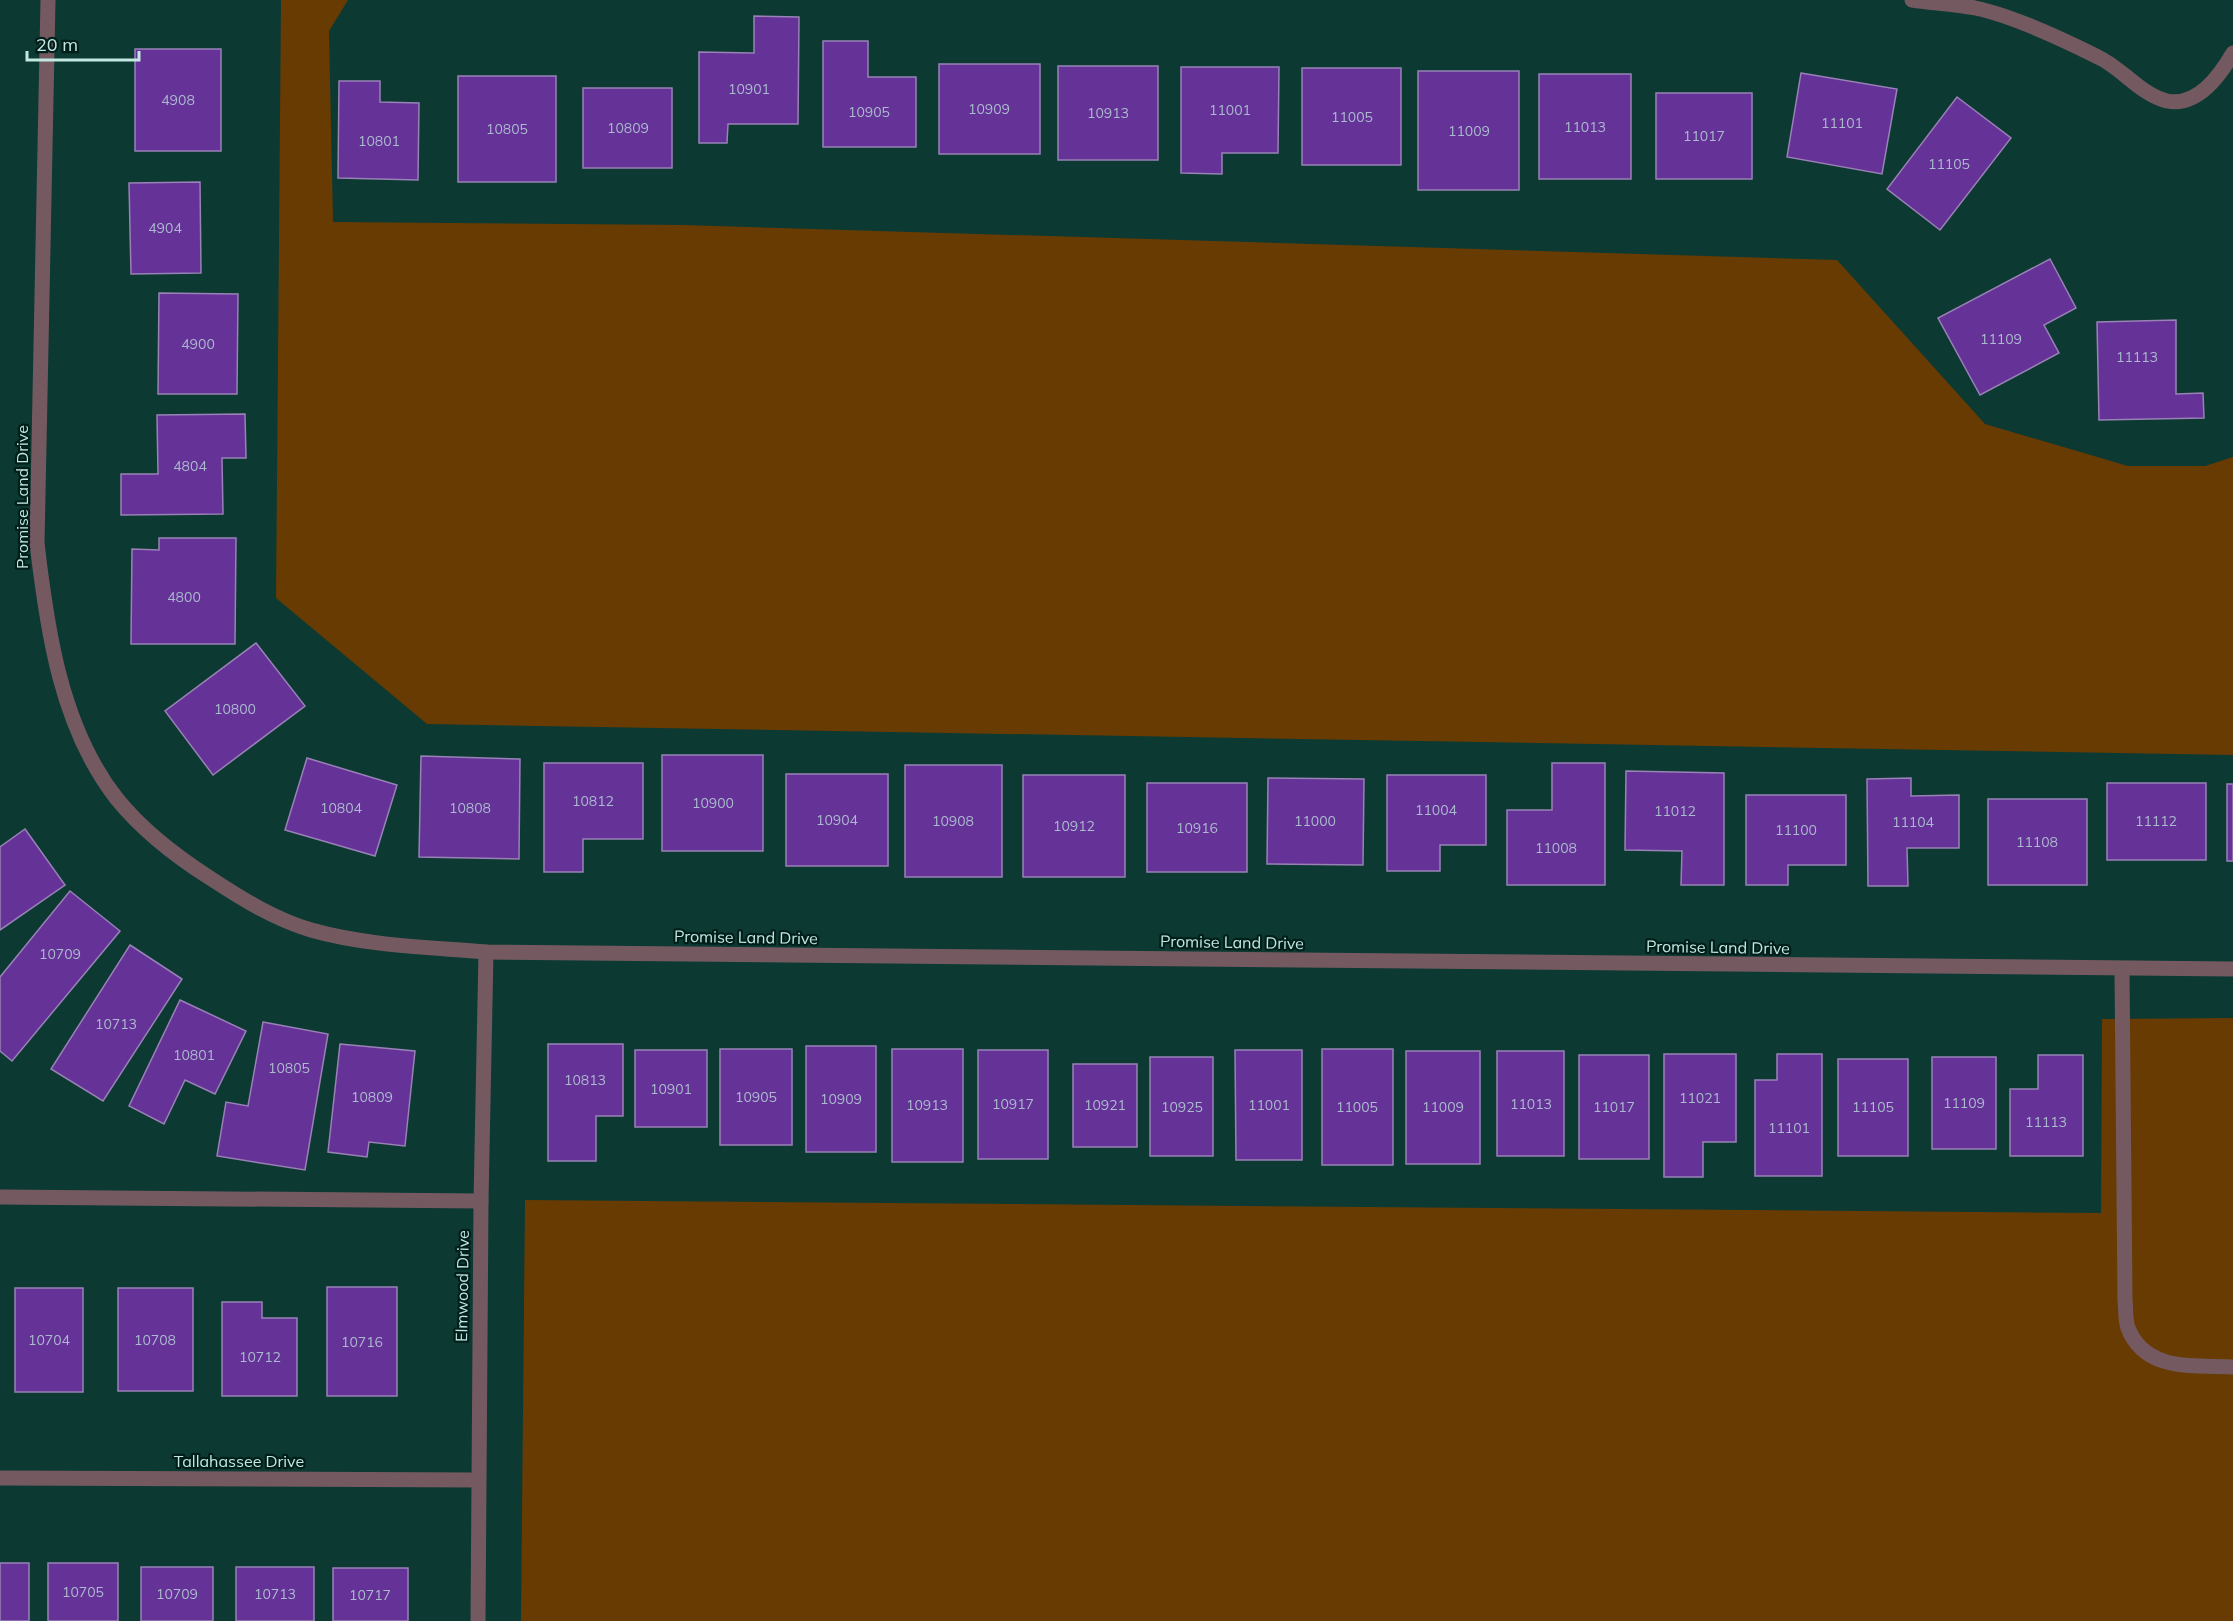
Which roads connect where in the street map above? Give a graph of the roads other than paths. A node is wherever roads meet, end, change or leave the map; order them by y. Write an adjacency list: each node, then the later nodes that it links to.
1 (48, 0): 5 (street, Promise Land Drive)
2 (1912, 0): 3 (street)
3 (1980, 4): 4 (street)
4 (2233, 53)
5 (486, 952): 7 (street, Promise Land Drive); 9 (street, Elmwood Drive)
6 (2233, 969): 7 (street, Promise Land Drive)
7 (2122, 970): 10 (street)
8 (0, 1197): 9 (street)
9 (481, 1201): 12 (street, Elmwood Drive)
10 (2233, 1367)
11 (0, 1478): 12 (street, Tallahassee Drive)
12 (478, 1480): 13 (street, Elmwood Drive)
13 (478, 1621)

